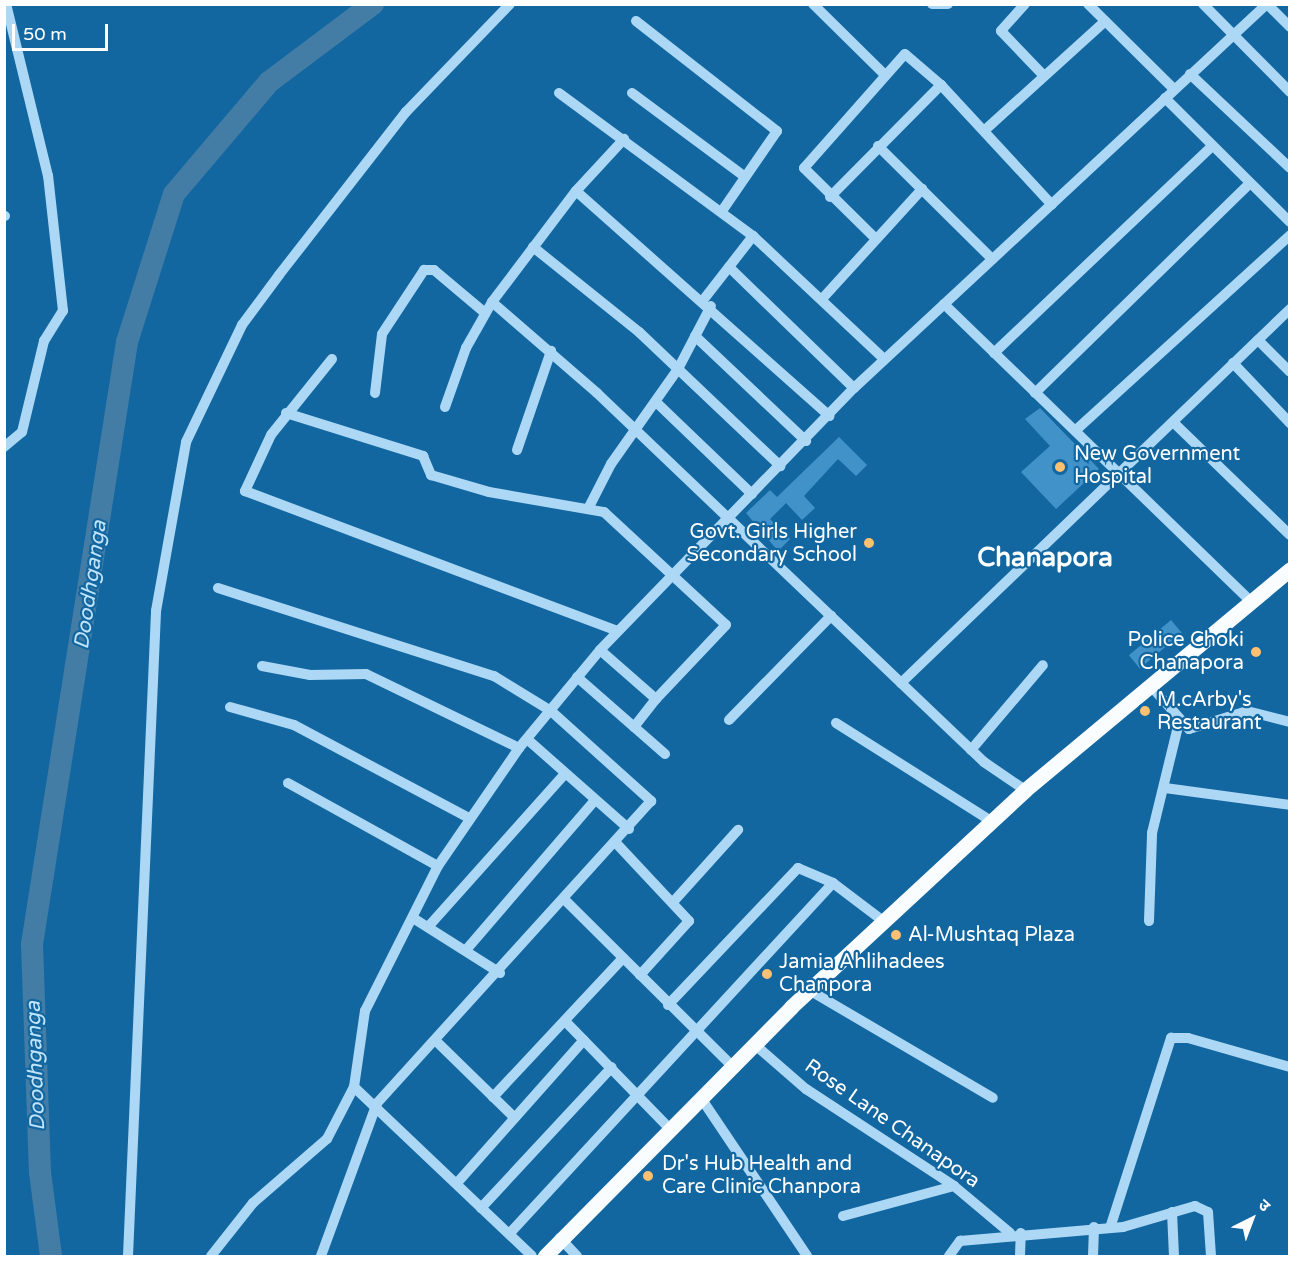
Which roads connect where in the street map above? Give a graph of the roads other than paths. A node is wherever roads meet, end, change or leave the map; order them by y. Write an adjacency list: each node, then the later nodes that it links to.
1 (6, 4): 69 (street)
2 (510, 4): 152 (street)
3 (813, 4): 14 (street)
4 (932, 4): 5 (street)
5 (948, 4)
6 (1025, 4): 16 (street)
7 (1088, 4): 11 (street)
8 (1203, 4): 13 (street)
9 (1267, 4): 12 (street); 13 (street)
10 (636, 21): 28 (street)
11 (1105, 21): 16 (street); 18 (street)
12 (1290, 27)
13 (1232, 35): 15 (street); 19 (street)
14 (883, 73): 17 (street); 32 (street)
15 (1190, 74): 18 (street); 27 (street)
16 (1044, 76): 23 (street)
17 (941, 85): 23 (street); 25 (street)
18 (1174, 89): 22 (street)
19 (1290, 92)
20 (559, 93): 24 (street)
21 (632, 93): 28 (street)
22 (1165, 98): 26 (street); 33 (street)
23 (985, 130): 33 (street)
24 (624, 139): 31 (street); 34 (street)
25 (878, 146): 30 (street); 32 (street)
26 (1212, 146): 29 (street); 51 (street)
27 (1290, 168)
28 (745, 177): 34 (street)
29 (1249, 184): 35 (street); 59 (street)
30 (922, 189): 38 (street); 40 (street)
31 (576, 191): 39 (street); 44 (street)
32 (830, 198): 38 (street)
33 (1052, 205): 40 (street)
34 (722, 211): 37 (street)
35 (1290, 222)
36 (1290, 235): 67 (street)
37 (753, 236): 41 (street); 42 (street)
38 (876, 239): 42 (street)
39 (533, 247): 43 (street); 55 (street)
40 (992, 259): 45 (street)
41 (729, 267): 44 (street); 57 (street)
42 (822, 299): 53 (street)
43 (492, 302): 46 (street); 50 (street)
44 (707, 302): 48 (street); 63 (street)
45 (944, 304): 51 (street); 53 (street)
46 (485, 313): 58 (street); 61 (street)
47 (1288, 314): 49 (street)
48 (695, 336): 55 (street); 68 (street)
49 (1258, 340): 54 (street); 56 (street)
50 (551, 351): 66 (street); 70 (street)
51 (994, 353): 59 (street)
52 (332, 358): 62 (street)
53 (884, 358): 57 (street)
54 (1233, 363): 64 (street); 65 (street)
55 (678, 369): 60 (street); 71 (street)
56 (1290, 372)
57 (854, 388): 63 (street)
58 (375, 393)
59 (1035, 393): 67 (street)
60 (656, 402): 66 (street); 73 (street)
61 (446, 407)
62 (286, 413): 74 (street); 82 (street)
63 (829, 416): 68 (street)
64 (1174, 423): 72 (street); 76 (street)
65 (1290, 423)
66 (634, 429): 74 (street); 75 (street)
67 (1076, 430): 72 (street)
68 (806, 441): 71 (street)
69 (4, 447)
70 (518, 450)
71 (780, 466): 73 (street)
72 (1120, 473): 80 (street); 87 (street)
73 (752, 494): 75 (street)
74 (589, 507): 78 (street)
75 (727, 519): 78 (street); 81 (street)
76 (1290, 535)
77 (1290, 569): 80 (main road)
78 (673, 572): 82 (street); 89 (street)
79 (218, 588): 91 (street)
80 (1251, 602): 88 (main road)
81 (831, 616): 87 (street); 92 (street)
82 (617, 631): 83 (street)
83 (600, 650): 86 (street); 89 (street)
84 (1043, 665): 99 (street)
85 (262, 666): 98 (street)
86 (578, 677): 91 (street); 96 (street)
87 (901, 683): 99 (street)
88 (1150, 685): 93 (street); 104 (main road)
89 (656, 699): 96 (street)
90 (230, 707): 107 (street)
91 (551, 711): 97 (street); 109 (street)
92 (729, 720)
93 (1179, 722): 94 (street); 103 (street)
94 (1290, 722)
95 (836, 723): 108 (street)
96 (634, 727): 100 (street)
97 (527, 739): 98 (street); 101 (street)
98 (519, 748): 107 (street)
99 (971, 750): 104 (street)
100 (664, 754)
101 (565, 774): 105 (street); 119 (street)
102 (288, 783): 112 (street)
103 (1165, 788): 106 (street); 118 (street)
104 (1025, 790): 108 (main road)
105 (595, 800): 109 (street); 120 (street)
106 (1290, 805)
107 (469, 818): 112 (street)
108 (991, 821): 117 (main road)
109 (629, 829): 111 (street)
110 (738, 830): 115 (street)
111 (616, 843): 114 (street); 115 (street)
112 (438, 866): 116 (street)
113 (832, 883): 117 (street); 125 (street); 127 (street)
114 (566, 901): 121 (street); 122 (street)
115 (674, 901): 123 (street)
116 (413, 918): 119 (street); 134 (street)
117 (884, 921): 124 (main road)
118 (1149, 921)
119 (428, 927): 120 (street)
120 (466, 950): 122 (street)
121 (623, 958): 123 (street); 126 (street)
122 (500, 973): 129 (street)
123 (640, 975): 125 (street)
124 (809, 990): 130 (main road); 138 (street)
125 (668, 1005): 127 (street)
126 (565, 1021): 128 (street); 136 (street)
127 (697, 1032): 131 (street); 135 (street)
128 (584, 1040): 133 (street); 140 (street)
129 (436, 1041): 136 (street); 139 (street)
130 (754, 1044): 131 (main road); 143 (street, Rose Lane Chanapora)
131 (732, 1066): 137 (main road)
132 (1290, 1067): 148 (street)
133 (612, 1068): 135 (street); 144 (street)
134 (354, 1087): 139 (street); 153 (street)
135 (640, 1095): 141 (street); 149 (street)
136 (493, 1097): 140 (street)
137 (701, 1098): 141 (main road); 158 (street)
138 (993, 1098)
139 (377, 1103): 142 (street); 154 (street)
140 (515, 1118): 142 (street)
141 (671, 1130): 151 (main road)
142 (457, 1183): 144 (street)
143 (954, 1186): 146 (street); 150 (street, Rose Lane Chanapora)
144 (481, 1208): 149 (street)
145 (1172, 1212): 148 (street); 162 (street); 163 (street)
146 (843, 1216)
147 (1094, 1227): 148 (street); 150 (street); 161 (street)
148 (1110, 1228)
149 (510, 1233): 155 (street)
150 (1015, 1233): 159 (street); 160 (street)
151 (560, 1238): 156 (main road); 157 (street)
152 (128, 1257)
153 (211, 1257)
154 (321, 1257)
155 (532, 1257)
156 (545, 1257)
157 (577, 1257)
158 (807, 1257)
159 (949, 1257)
160 (1020, 1257)
161 (1092, 1257)
162 (1174, 1257)
163 (1211, 1257)

